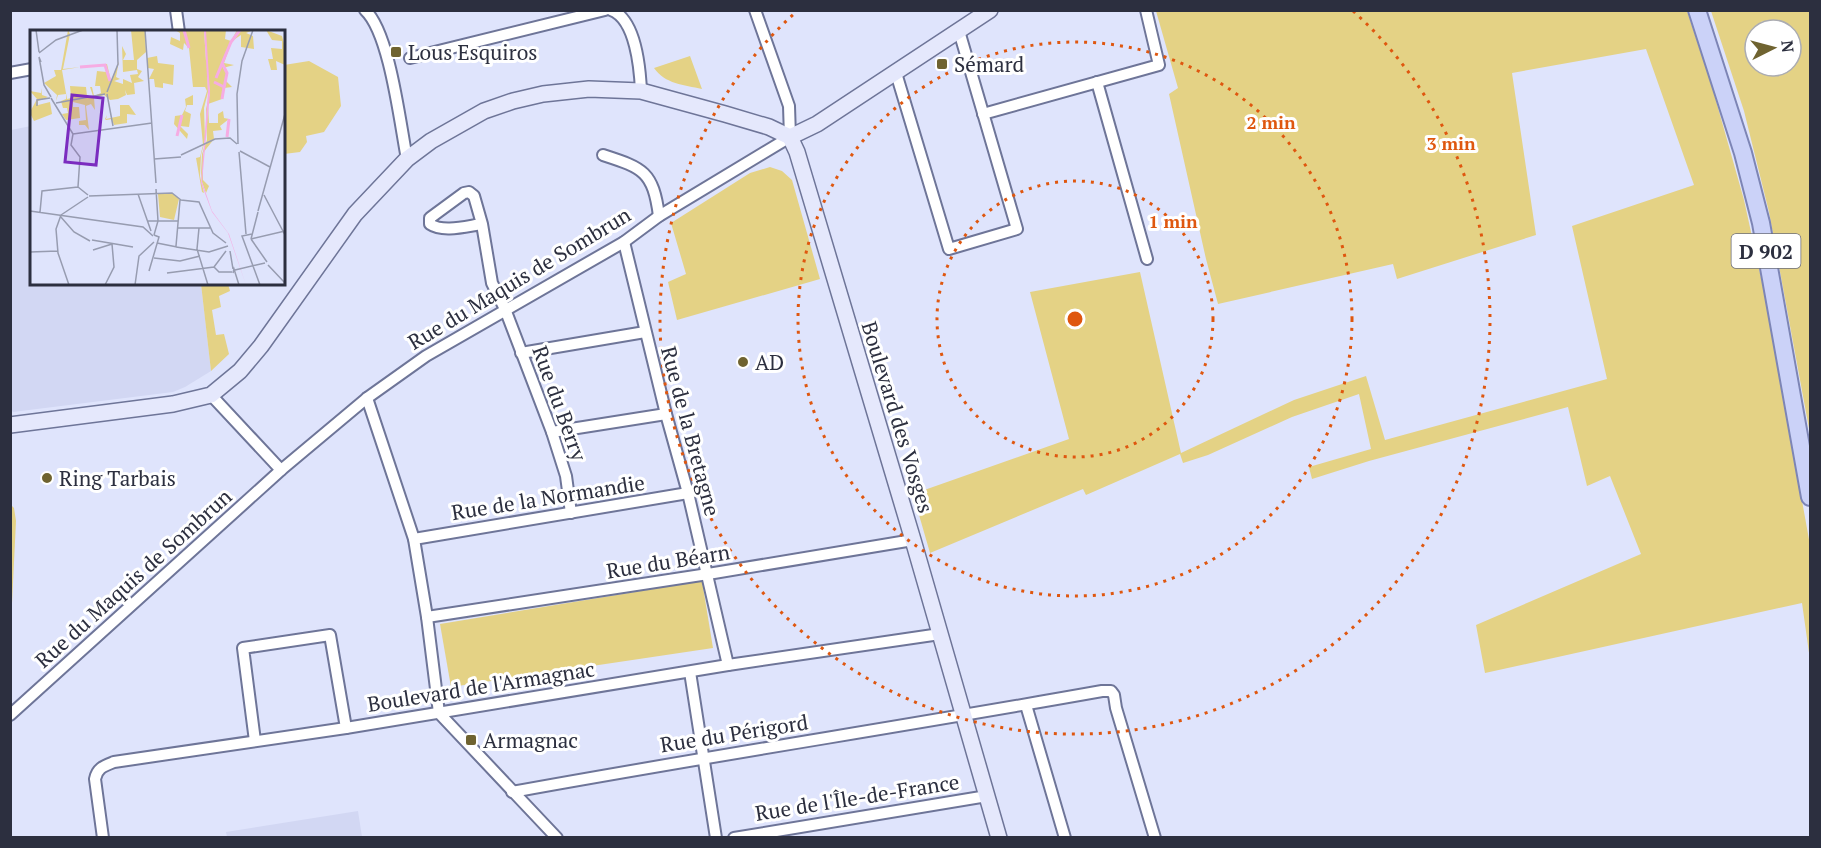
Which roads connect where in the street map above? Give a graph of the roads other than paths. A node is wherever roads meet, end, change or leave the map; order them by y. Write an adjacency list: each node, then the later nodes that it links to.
1 (176, 10): 9 (street)
2 (365, 10): 20 (street)
3 (604, 10): 11 (street)
4 (611, 10): 16 (street)
5 (755, 10): 18 (street, Boulevard des Vosges)
6 (990, 10): 10 (main road)
7 (1146, 10): 15 (street)
8 (1697, 10): 35 (main road, D 902)
9 (179, 30)
10 (959, 31): 14 (main road); 17 (street)
11 (410, 58)
12 (30, 69): 13 (street)
13 (10, 73)
14 (896, 73): 17 (street); 18 (main road)
15 (1097, 82): 17 (street); 24 (street)
16 (641, 91): 18 (main road); 20 (main road)
17 (983, 114)
18 (790, 137): 21 (street, Rue du Maquis de Sombrun); 38 (main road, Boulevard des Vosges)
19 (603, 155): 21 (street)
20 (407, 159): 28 (main road)
21 (659, 216): 23 (street, Rue du Maquis de Sombrun)
22 (482, 224): 22 (street, Rue du Berry); 25 (street, Rue du Berry)
23 (624, 242): 25 (street, Rue du Maquis de Sombrun); 26 (street, Rue de la Bretagne)
24 (1147, 259)
25 (505, 309): 27 (street, Rue du Berry); 29 (street, Rue du Maquis de Sombrun)
26 (645, 332): 27 (street); 30 (street, Rue de la Bretagne)
27 (521, 353): 32 (street, Rue du Berry)
28 (211, 395): 31 (main road); 33 (street)
29 (367, 398): 33 (street, Rue du Maquis de Sombrun); 37 (street)
30 (666, 414): 32 (street); 34 (street, Rue de la Bretagne)
31 (10, 425)
32 (552, 432): 36 (street, Rue du Berry)
33 (282, 470): 46 (street, Rue du Maquis de Sombrun)
34 (688, 493): 36 (street, Rue de la Normandie); 39 (street, Rue de la Bretagne)
35 (1810, 497)
36 (571, 513): 37 (street, Rue de la Normandie)
37 (414, 539): 40 (street)
38 (913, 540): 39 (street, Rue du Béarn); 41 (main road, Boulevard des Vosges)
39 (708, 574): 40 (street, Rue du Béarn); 42 (street, Rue de la Bretagne)
40 (427, 617): 45 (street)
41 (940, 634): 42 (street, Boulevard de l'Armagnac); 47 (main road, Boulevard des Vosges)
42 (728, 665): 43 (street, Boulevard de l'Armagnac)
43 (690, 672): 45 (street, Boulevard de l'Armagnac); 50 (street)
44 (1026, 705): 47 (street, Rue du Périgord); 58 (street); 59 (street, Rue du Périgord)
45 (439, 713): 48 (street, Boulevard de l'Armagnac); 51 (street)
46 (10, 715)
47 (963, 717): 50 (street, Rue du Périgord); 52 (main road, Boulevard des Vosges)
48 (345, 728): 49 (street, Boulevard de l'Armagnac); 49 (street)
49 (255, 741): 53 (street, Boulevard de l'Armagnac)
50 (703, 758): 51 (street, Rue du Périgord); 55 (street)
51 (512, 792): 54 (street)
52 (987, 796): 56 (street, Rue de l'Île-de-France); 57 (main road, Boulevard des Vosges)
53 (103, 837)
54 (557, 837)
55 (716, 837)
56 (734, 837)
57 (999, 837)
58 (1065, 837)
59 (1155, 837)

